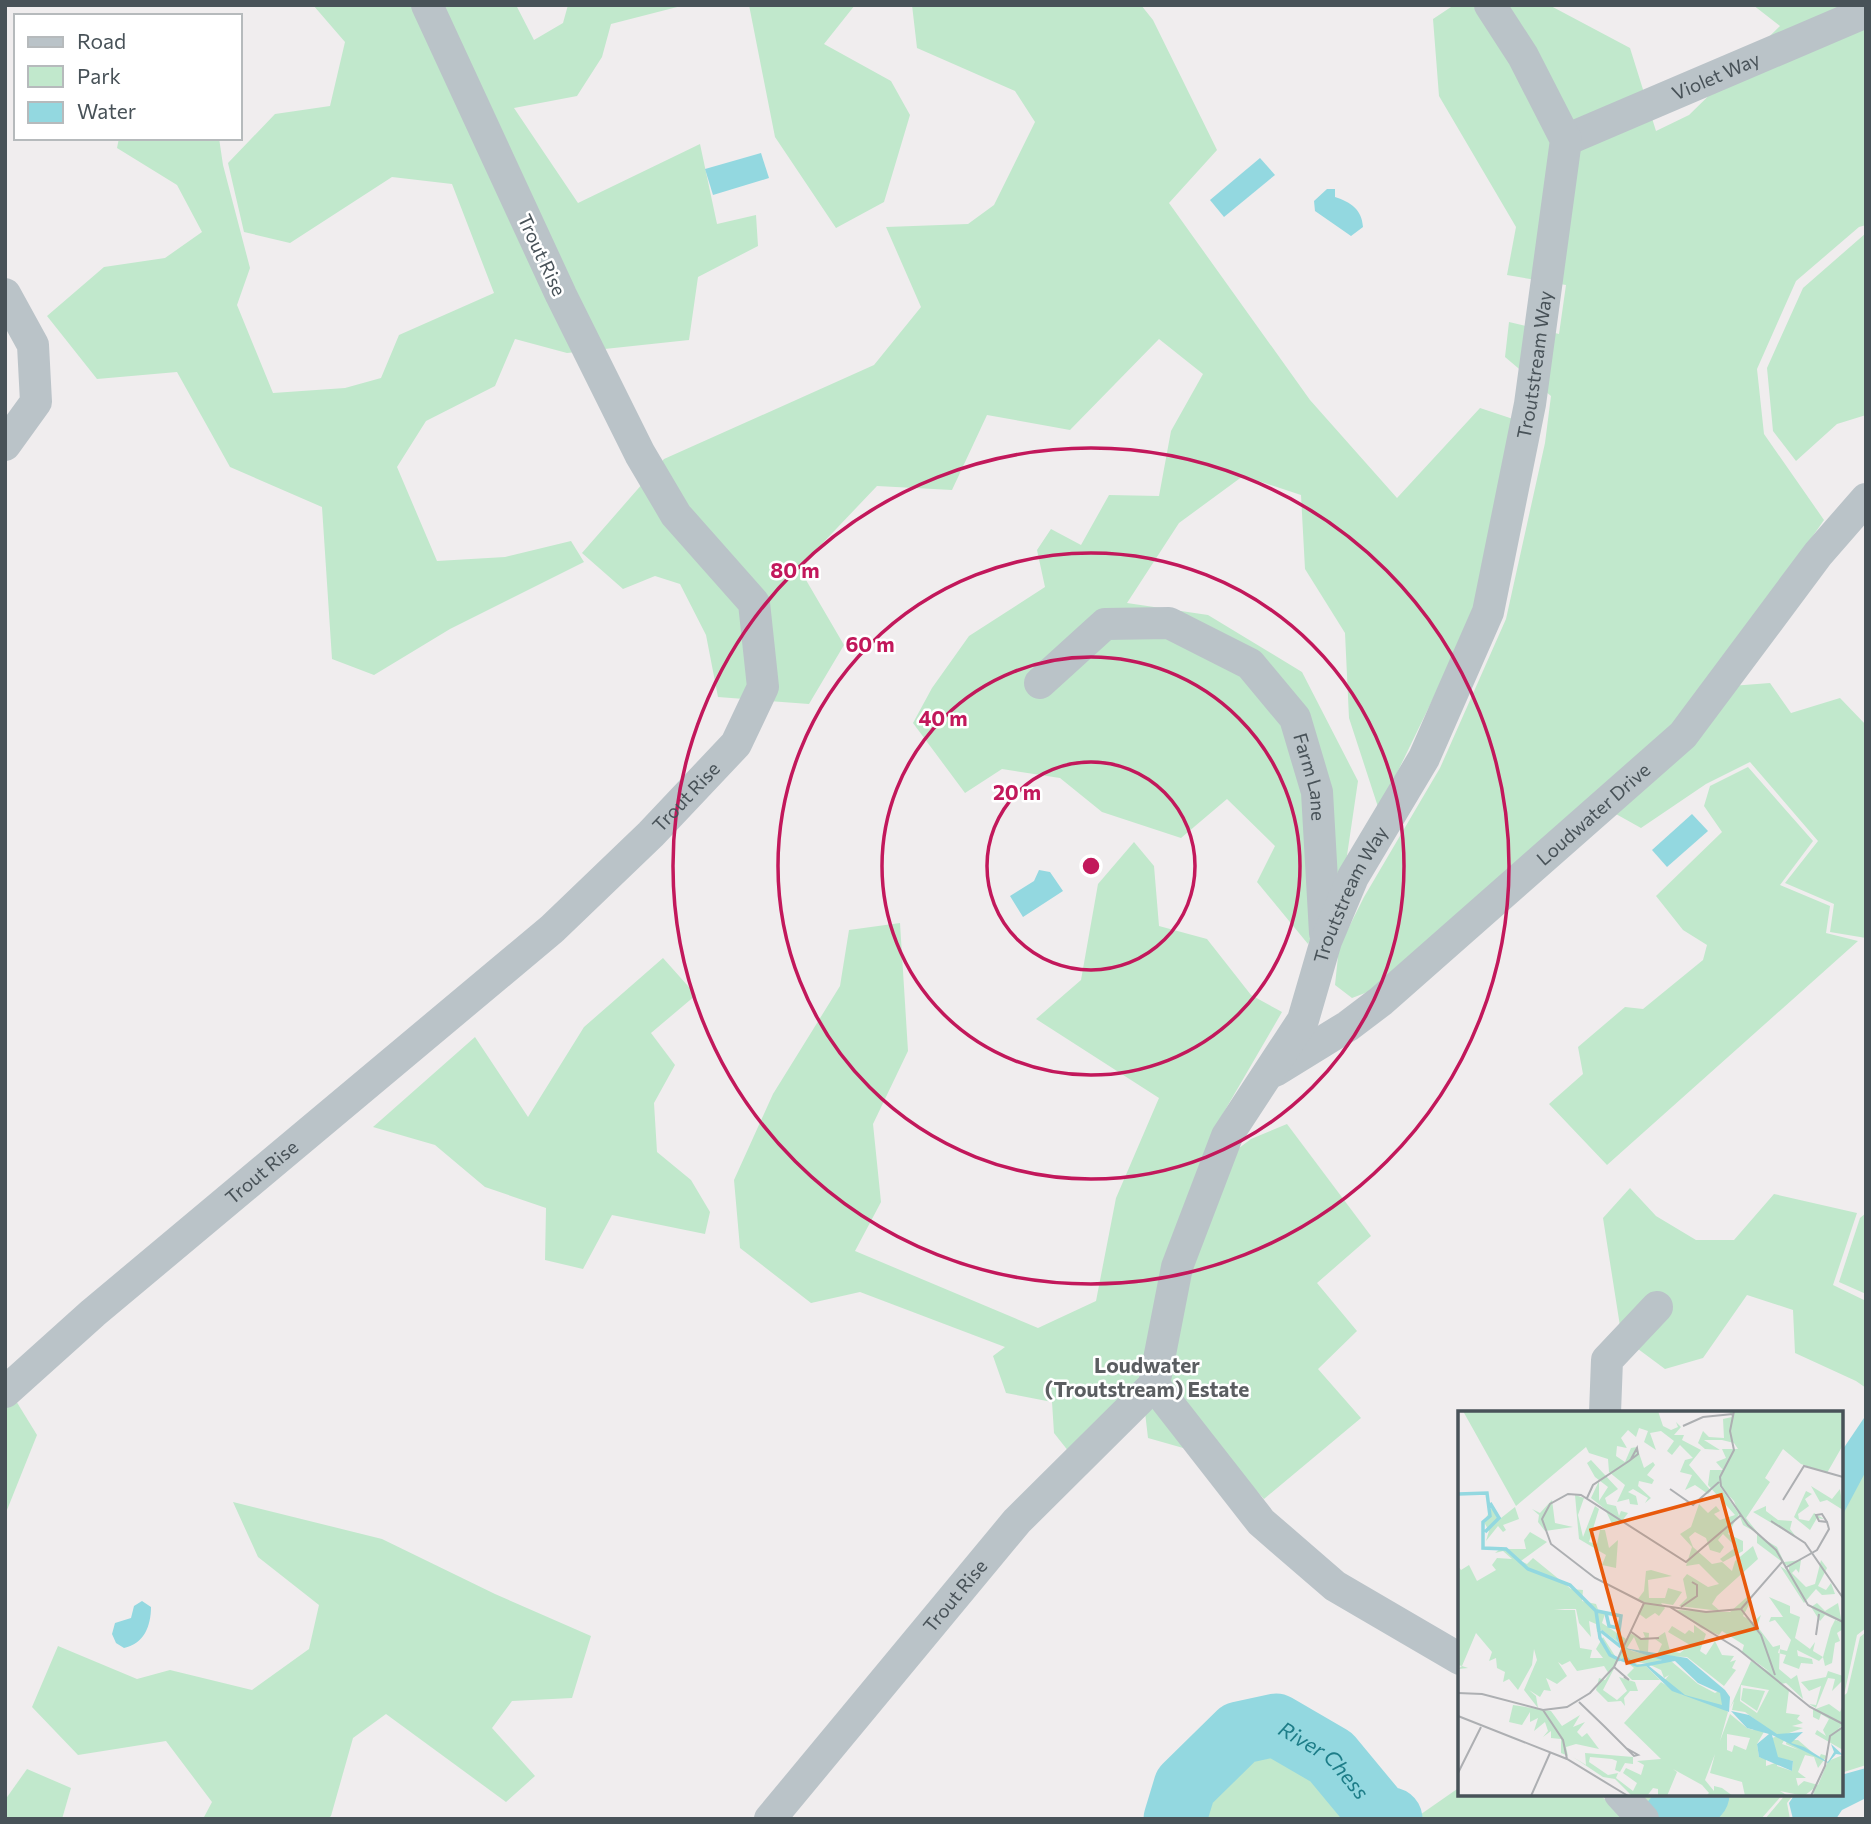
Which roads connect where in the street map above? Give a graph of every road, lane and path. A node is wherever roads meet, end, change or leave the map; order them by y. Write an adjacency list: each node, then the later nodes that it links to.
1 (427, 5): 13 (street, Trout Rise)
2 (1490, 5): 4 (street)
3 (1866, 12): 4 (street, Violet Way)
4 (1566, 140): 9 (street, Troutstream Way)
5 (5, 294): 6 (street)
6 (5, 446)
7 (1866, 499): 10 (street, Loudwater Drive)
8 (1040, 683): 9 (street, Farm Lane)
9 (1326, 941): 10 (street, Troutstream Way)
10 (1268, 1075): 12 (street, Troutstream Way)
11 (1657, 1307): 14 (street)
12 (1154, 1385): 15 (street); 17 (street, Trout Rise)
13 (5, 1392)
14 (1605, 1411)
15 (1458, 1658)
16 (1622, 1796): 18 (street)
17 (770, 1819)
18 (1643, 1819)

